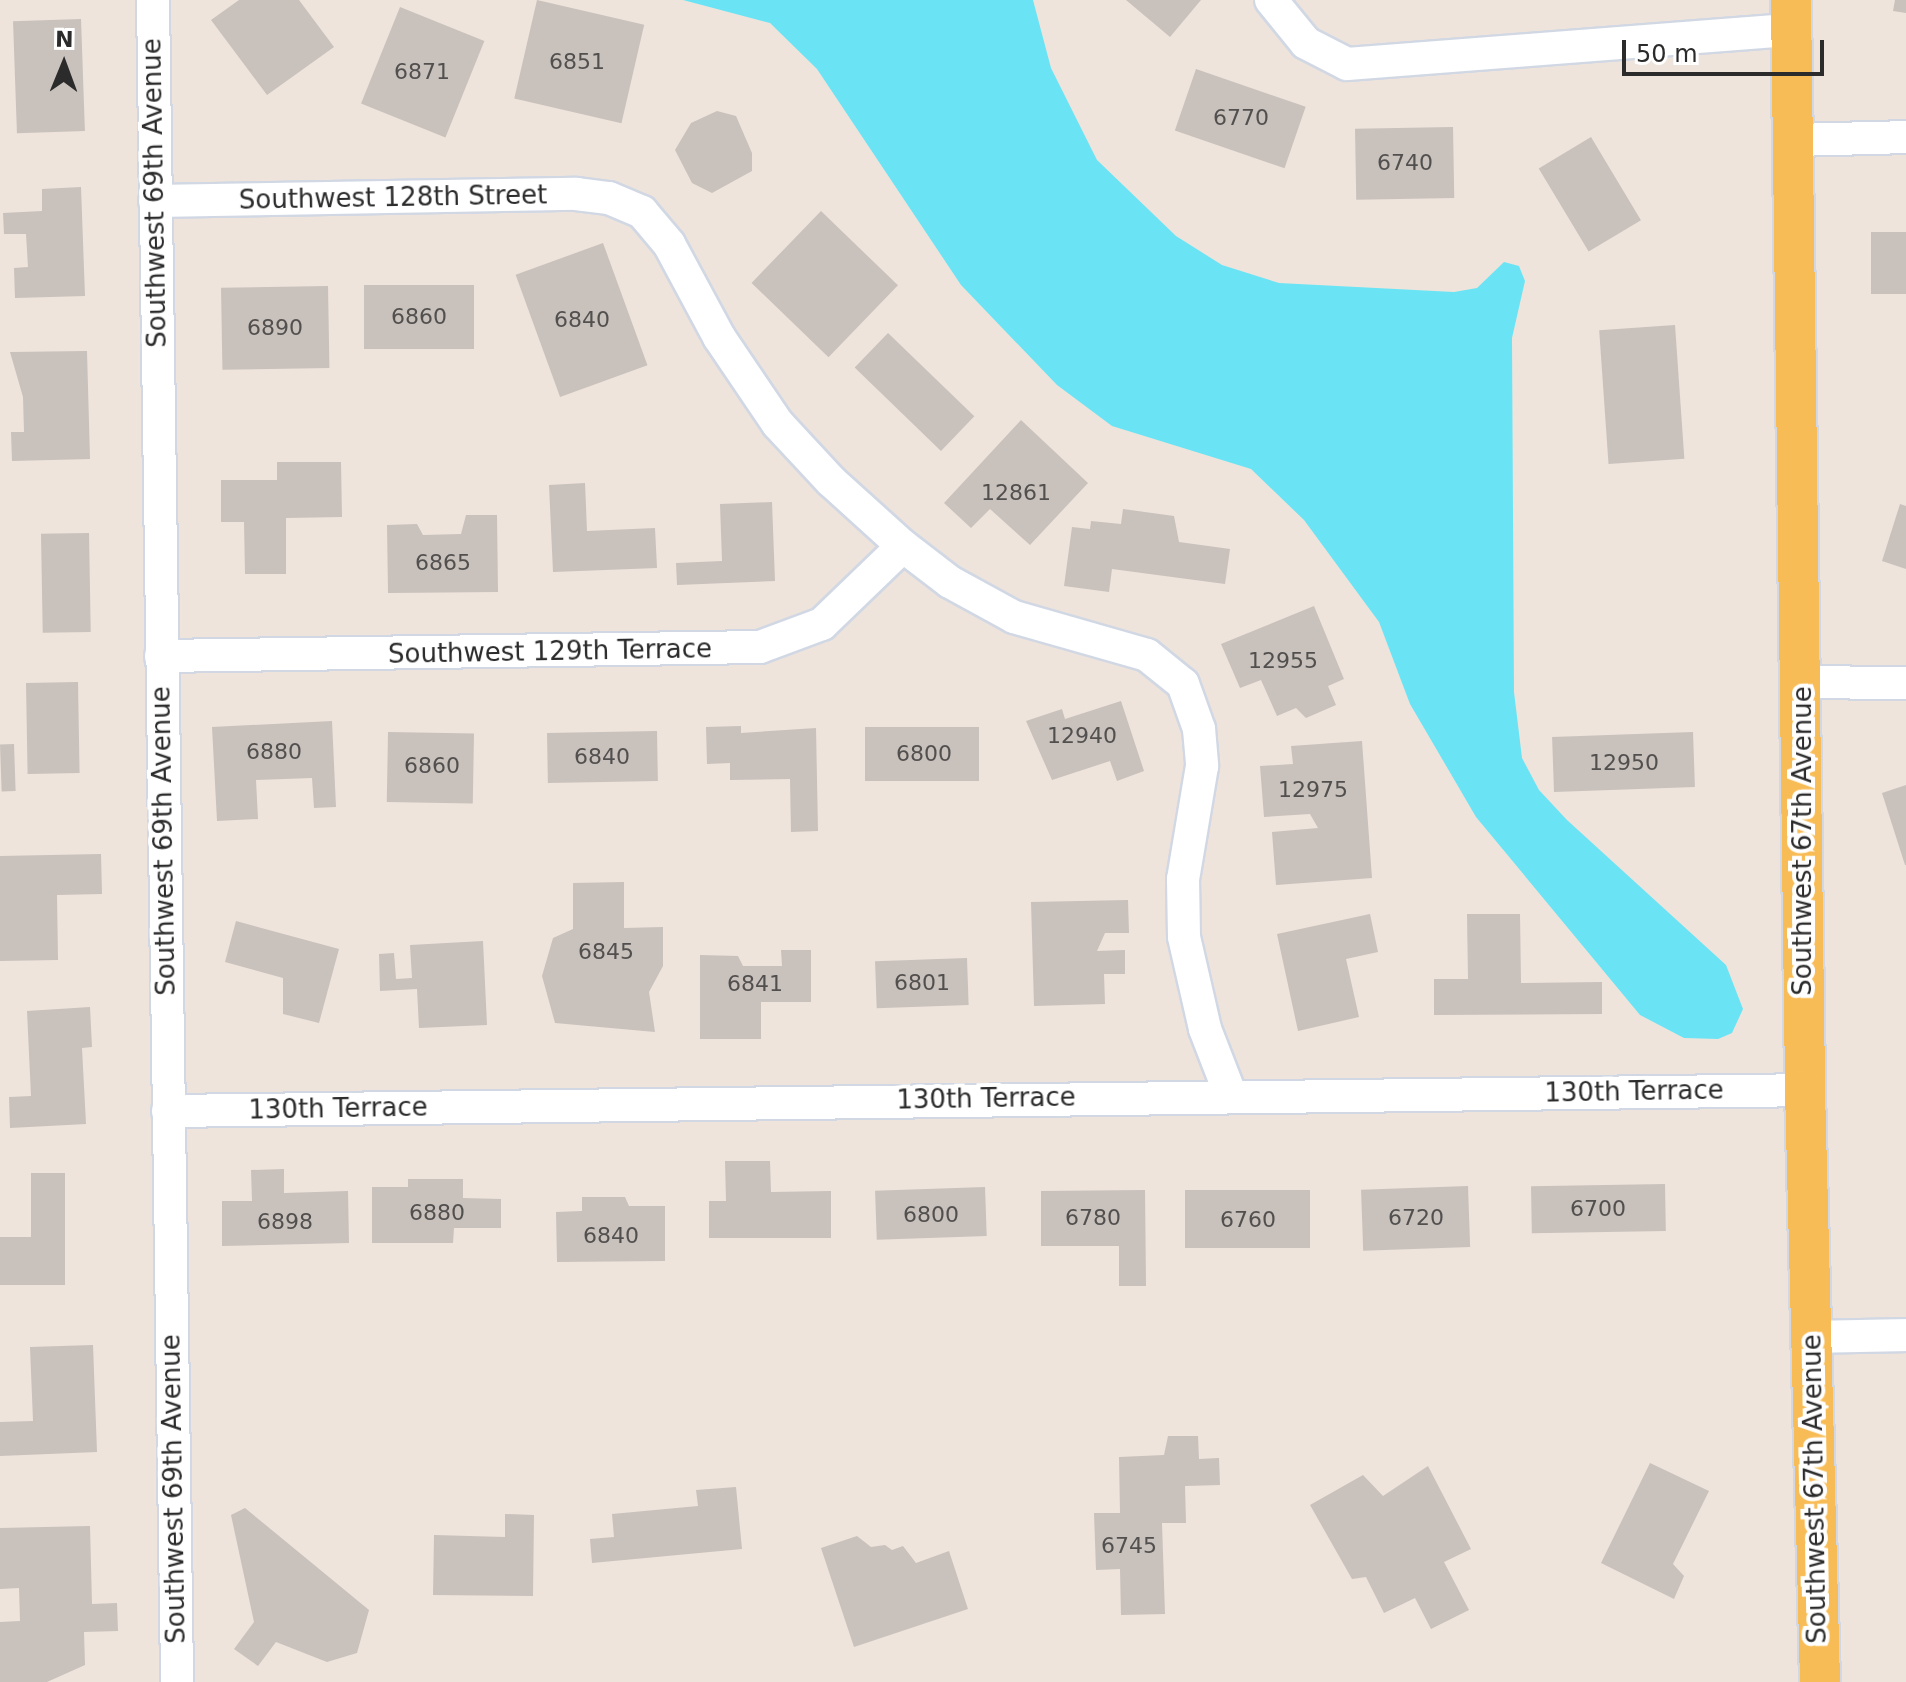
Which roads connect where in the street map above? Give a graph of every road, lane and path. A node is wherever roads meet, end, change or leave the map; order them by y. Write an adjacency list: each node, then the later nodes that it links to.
1 (153, 0): 6 (street, Southwest 69th Avenue)
2 (1271, 0): 3 (street)
3 (1792, 15): 5 (main road, Southwest 67th Avenue)
4 (1906, 137): 5 (street)
5 (1795, 140): 9 (main road, Southwest 67th Avenue)
6 (155, 201): 7 (street, Southwest 128th Street); 8 (street, Southwest 69th Avenue)
7 (903, 546): 8 (street, Southwest 129th Terrace); 12 (street)
8 (161, 656): 13 (street, Southwest 69th Avenue)
9 (1802, 682): 10 (street); 11 (main road, Southwest 67th Avenue)
10 (1906, 683)
11 (1805, 1090): 12 (street, 130th Terrace); 15 (main road, Southwest 67th Avenue)
12 (1231, 1096): 13 (street, 130th Terrace)
13 (168, 1111): 16 (street, Southwest 69th Avenue)
14 (1906, 1335): 15 (street)
15 (1812, 1337): 17 (main road, Southwest 67th Avenue)
16 (177, 1682)
17 (1820, 1682)

